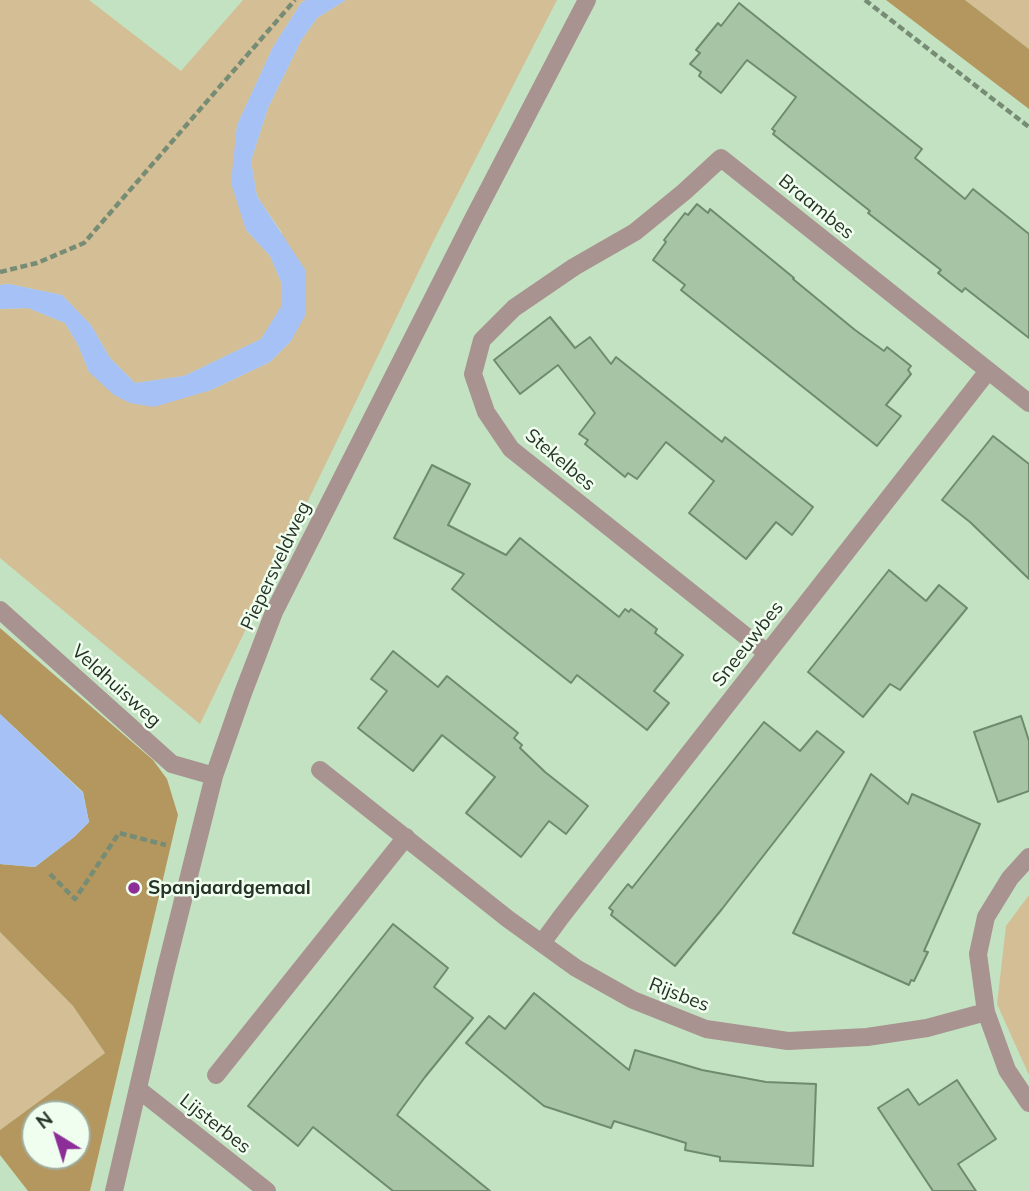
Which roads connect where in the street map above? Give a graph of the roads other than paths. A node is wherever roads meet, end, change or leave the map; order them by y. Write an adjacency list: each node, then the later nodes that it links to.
1 (587, 0): 8 (street, Piepersveldweg)
2 (574, 267): 3 (street, Braambes); 6 (street, Stekelbes)
3 (988, 371): 4 (street, Braambes); 6 (street, Sneeuwbes)
4 (1029, 403)
5 (0, 610): 8 (street, Veldhuisweg)
6 (767, 653): 11 (street, Sneeuwbes)
7 (320, 770): 9 (street, Rijsbes)
8 (214, 776): 14 (street, Piepersveldweg)
9 (406, 837): 11 (street, Rijsbes); 13 (street)
10 (1029, 857): 12 (street)
11 (542, 943): 12 (street, Rijsbes)
12 (986, 1012): 15 (street)
13 (216, 1075)
14 (138, 1089): 16 (street, Piepersveldweg); 17 (street, Lijsterbes)
15 (1029, 1103)
16 (114, 1191)
17 (267, 1191)

